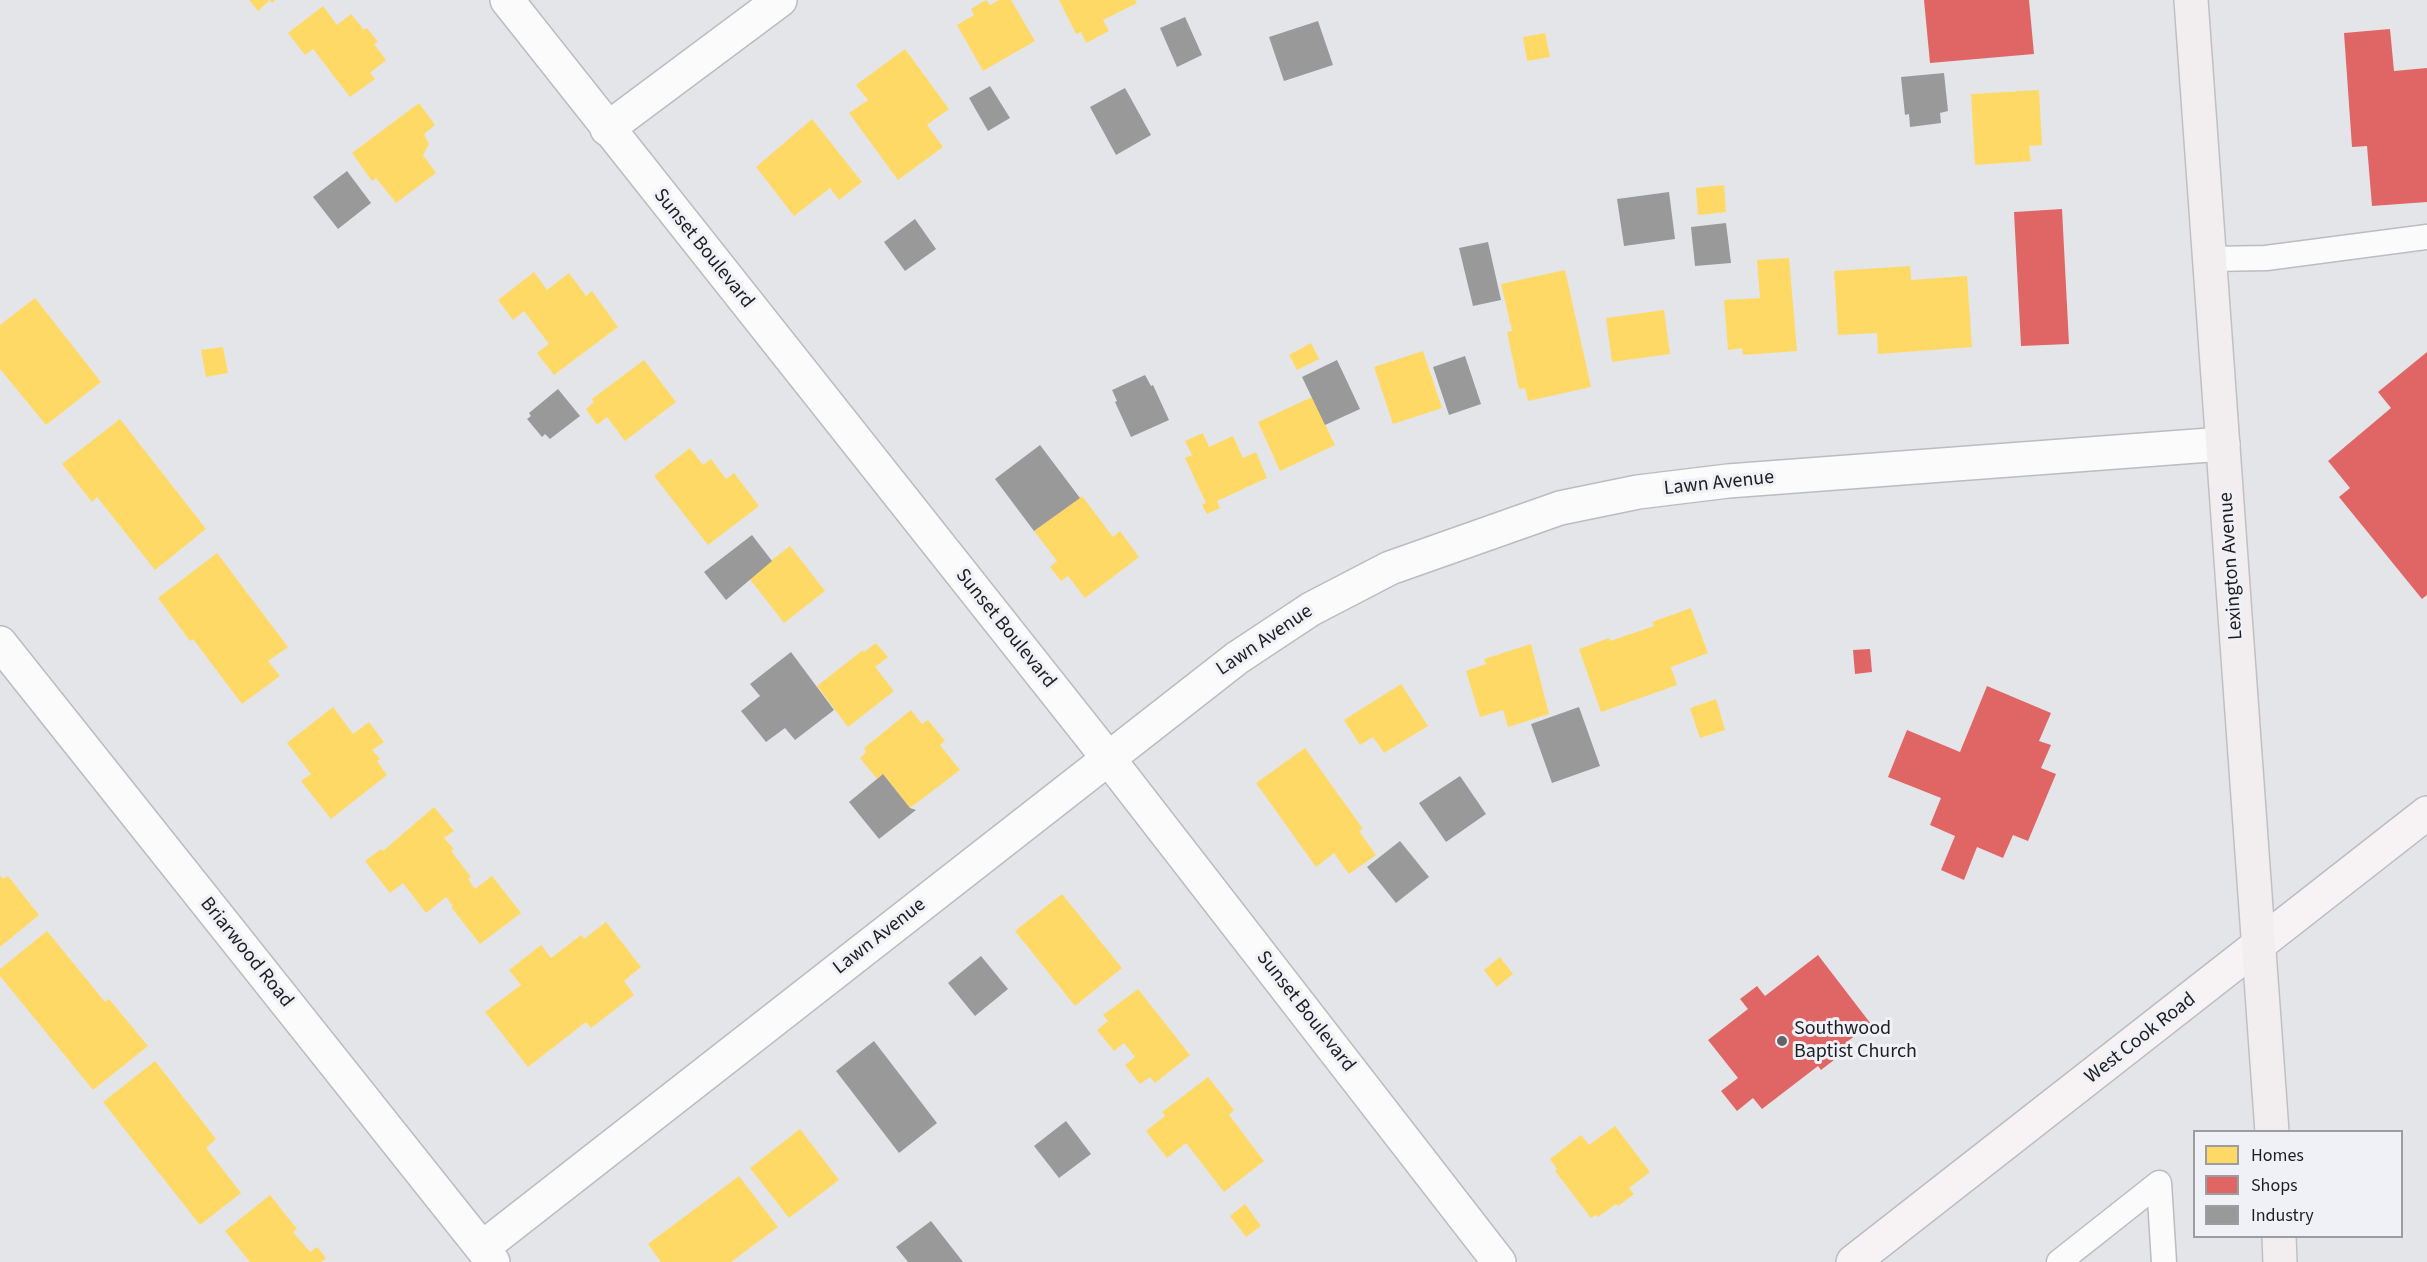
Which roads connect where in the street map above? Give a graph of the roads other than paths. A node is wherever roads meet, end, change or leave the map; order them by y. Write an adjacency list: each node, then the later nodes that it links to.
1 (507, 0): 4 (street, Sunset Boulevard)
2 (780, 0): 4 (street)
3 (2191, 0): 6 (main road, Lexington Avenue)
4 (608, 129): 9 (street, Sunset Boulevard)
5 (2427, 237): 6 (lane)
6 (2210, 259): 7 (main road, Lexington Avenue)
7 (2223, 444): 9 (street, Lawn Avenue); 11 (main road, Lexington Avenue)
8 (0, 643): 14 (street, Briarwood Road)
9 (1108, 758): 14 (street, Lawn Avenue); 15 (street, Sunset Boulevard)
10 (2421, 826): 11 (main road, West Cook Road)
11 (2259, 946): 12 (main road, Lexington Avenue); 16 (main road, West Cook Road)
12 (2272, 1130)
13 (2279, 1238): 19 (main road)
14 (487, 1255)
15 (1499, 1262)
16 (1853, 1262)
17 (2059, 1262): 18 (lane)
18 (2164, 1262)
19 (2280, 1262)

